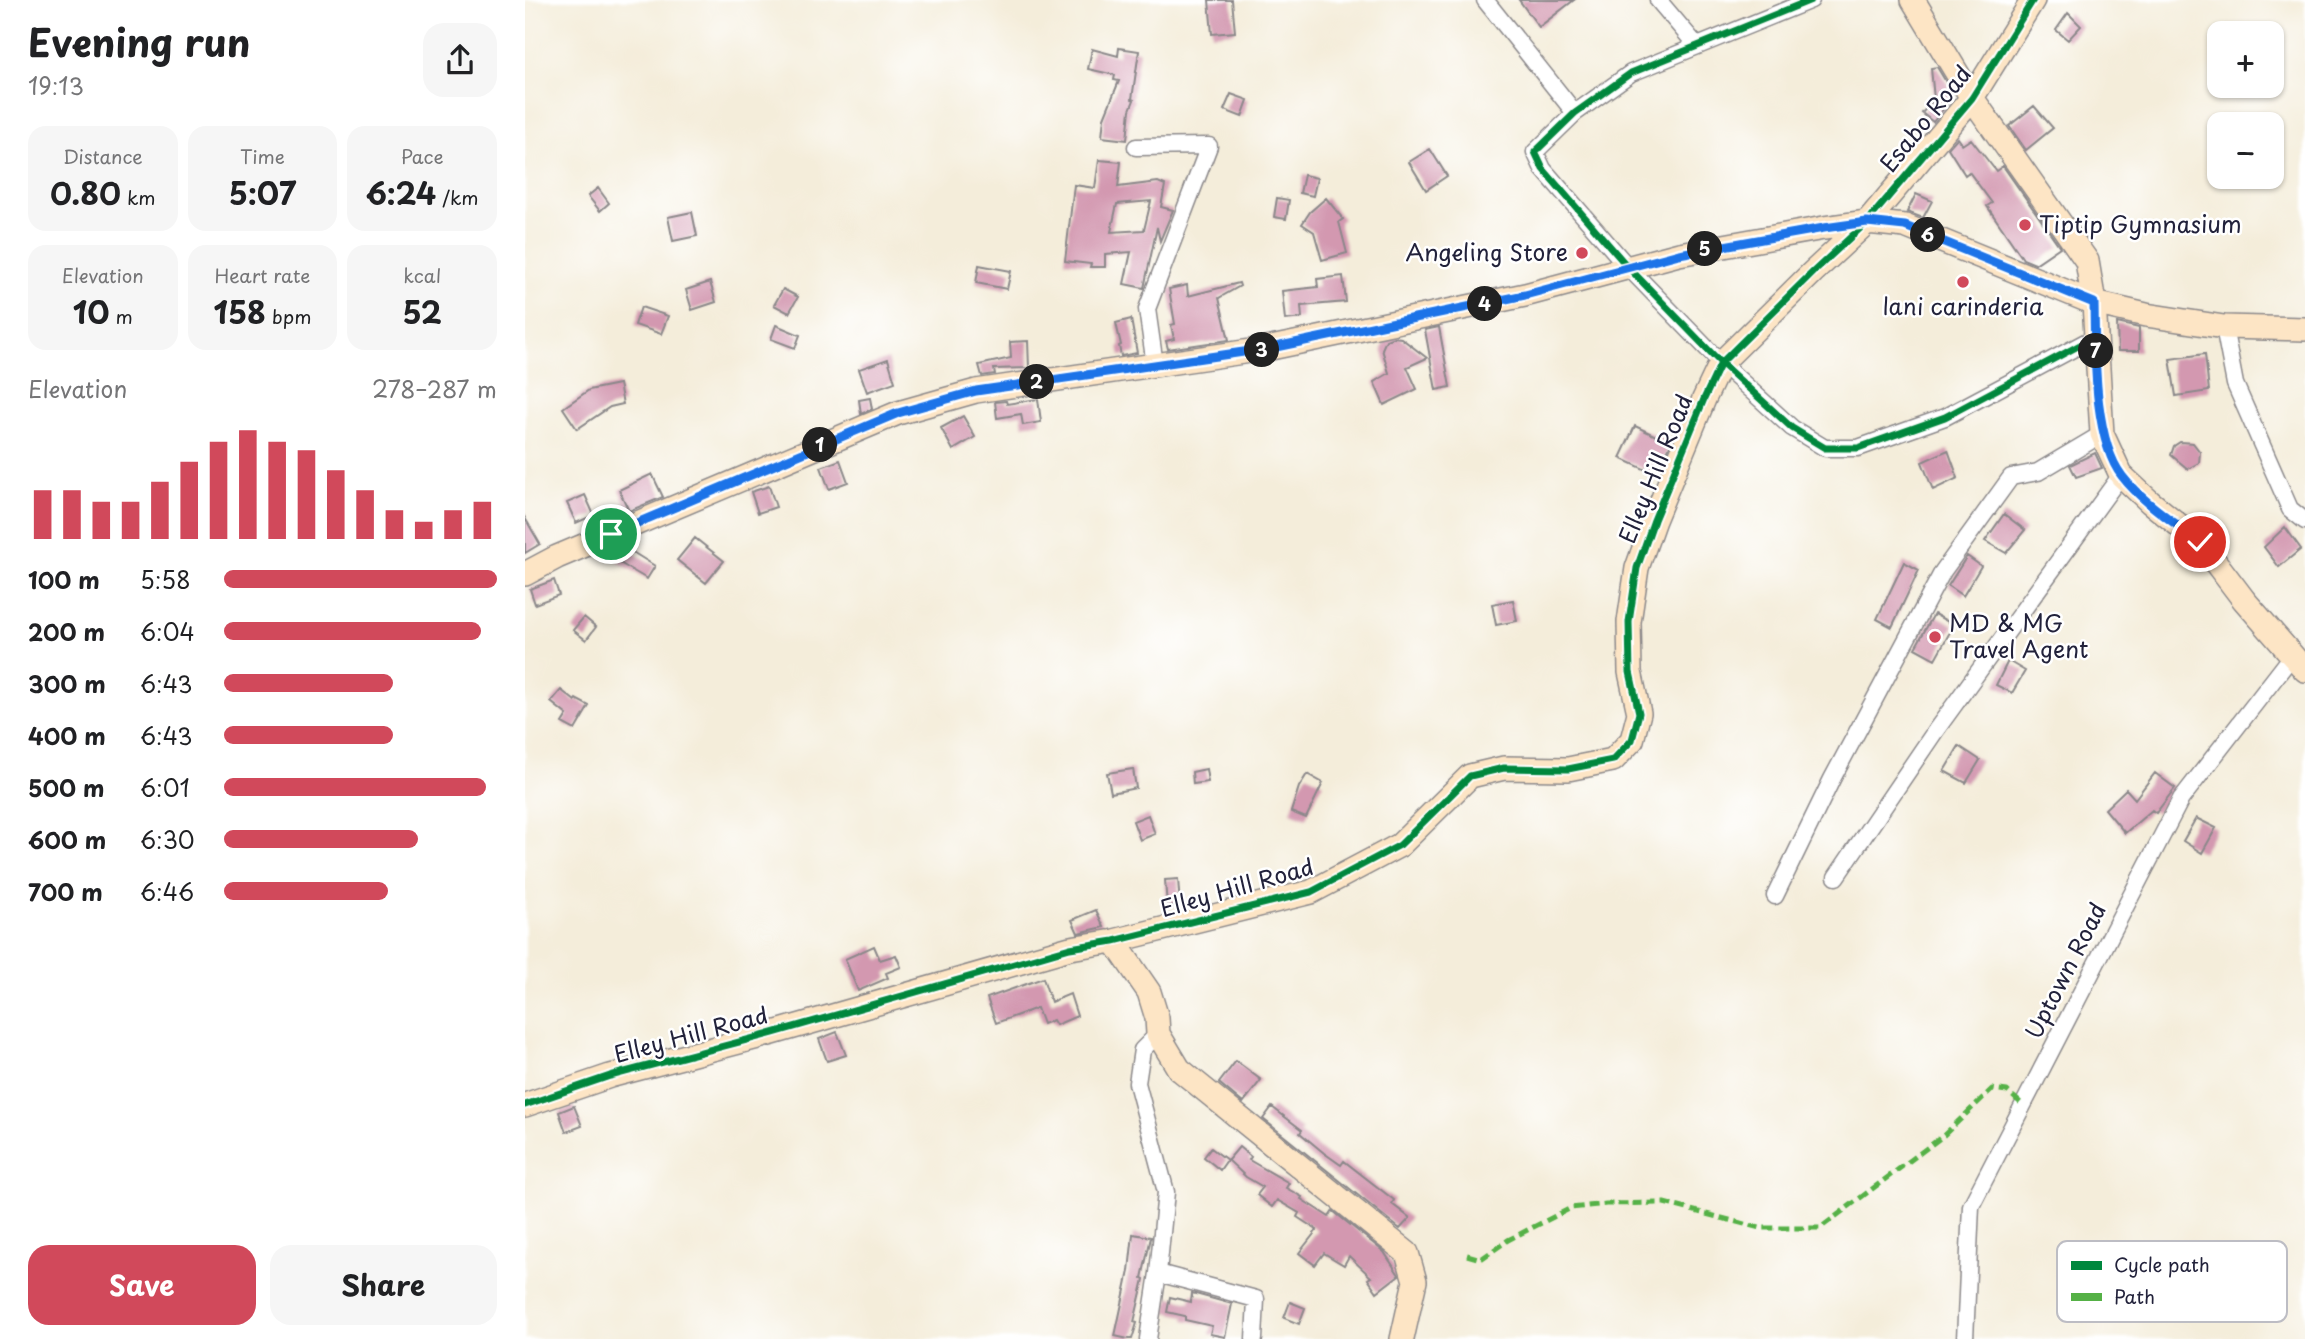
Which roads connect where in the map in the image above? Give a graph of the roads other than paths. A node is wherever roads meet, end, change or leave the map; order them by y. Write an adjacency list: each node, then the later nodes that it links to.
1 (1485, 0): 8 (street)
2 (1658, 0): 6 (street)
3 (1811, 0): 6 (street)
4 (1913, 0): 7 (street)
5 (2033, 0): 7 (street, Esabo Road)
6 (1697, 46): 8 (street)
7 (1972, 98): 10 (street, Esabo Road); 12 (street)
8 (1575, 113): 11 (street)
9 (1136, 147): 17 (street)
10 (1867, 222): 11 (street); 12 (street); 16 (street, Elley Hill Road)
11 (1627, 266): 16 (street); 17 (street)
12 (2094, 303): 13 (street); 15 (street)
13 (2224, 327): 14 (street); 20 (street)
14 (2305, 329)
15 (2095, 337): 16 (street); 18 (street)
16 (1721, 363): 25 (street, Elley Hill Road)
17 (1155, 365): 21 (street)
18 (2102, 434): 19 (street); 24 (street)
19 (2121, 475): 22 (street); 23 (street)
20 (2305, 521)
21 (525, 574)
22 (2299, 663): 32 (street, Uptown Road)
23 (1836, 877)
24 (1775, 896)
25 (1114, 941): 26 (street); 27 (street, Elley Hill Road)
26 (1158, 1034): 28 (street); 31 (street)
27 (525, 1105)
28 (1158, 1272): 29 (street); 30 (street)
29 (1148, 1339)
30 (1254, 1339)
31 (1402, 1339)
32 (1965, 1339)

